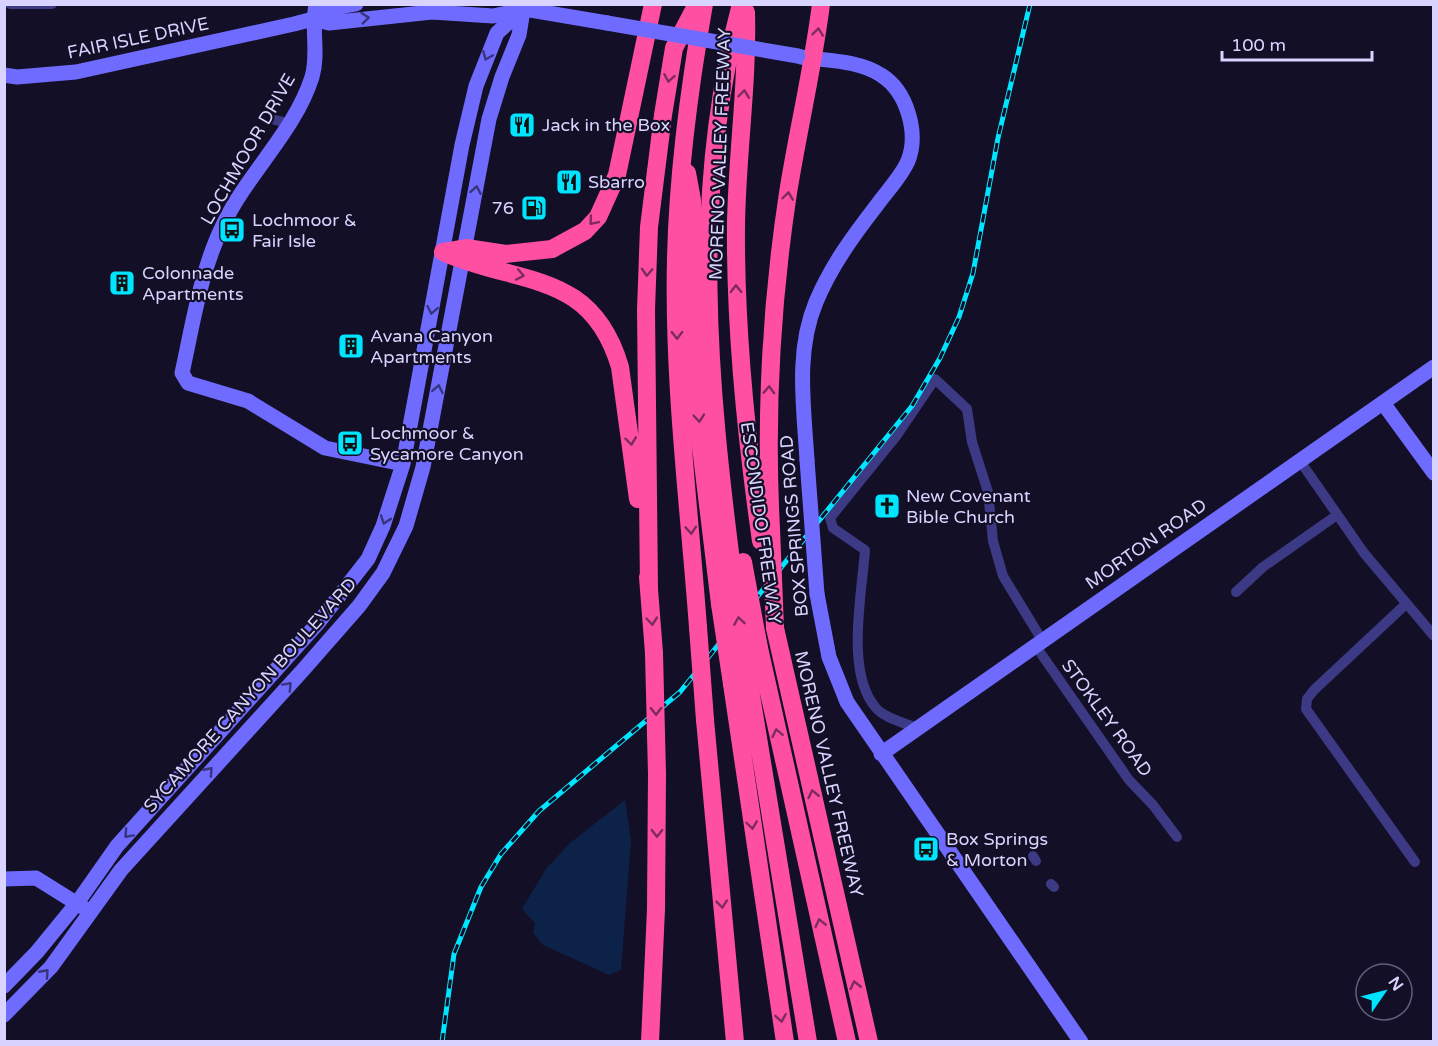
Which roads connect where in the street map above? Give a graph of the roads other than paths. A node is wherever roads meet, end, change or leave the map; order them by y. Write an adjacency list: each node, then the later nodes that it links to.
1 (10, 4): 2 (street)
2 (52, 4)
3 (304, 4): 12 (main road, LOCHMOOR DRIVE)
4 (356, 4): 12 (main road, FAIR ISLE DRIVE)
5 (507, 4): 10 (main road, FAIR ISLE DRIVE)
6 (653, 4): 17 (highway, one-way to 17)
7 (697, 4): 26 (highway, one-way to 26)
8 (704, 4): 15 (highway)
9 (821, 4): 13 (highway, one-way to 9)
10 (523, 7): 12 (main road, FAIR ISLE DRIVE, one-way to 10); 13 (main road, FAIR ISLE DRIVE, bridge); 16 (main road, SYCAMORE CANYON BOULEVARD, one-way to 16); 17 (main road, SYCAMORE CANYON BOULEVARD, one-way to 10)
11 (745, 7): 24 (highway, MORENO VALLEY FREEWAY, one-way to 11); 25 (highway, ESCONDIDO FREEWAY)
12 (314, 12): 14 (main road, FAIR ISLE DRIVE); 21 (main road, LOCHMOOR DRIVE)
13 (806, 58): 24 (highway, one-way to 13); 32 (main road, BOX SPRINGS ROAD, bridge)
14 (4, 75)
15 (682, 151): 41 (highway, one-way to 41, bridge); 42 (highway, one-way to 42, bridge)
16 (443, 252): 17 (highway); 21 (main road, SYCAMORE CANYON BOULEVARD, one-way to 21)
17 (464, 254): 26 (highway, one-way to 26); 37 (main road, SYCAMORE CANYON BOULEVARD, one-way to 17)
18 (1434, 367): 19 (main road, MORTON ROAD)
19 (1383, 403): 20 (main road, MORTON ROAD); 22 (main road)
20 (1300, 461): 23 (street); 30 (main road, MORTON ROAD)
21 (403, 464): 36 (main road, SYCAMORE CANYON BOULEVARD, one-way to 36)
22 (1434, 473)
23 (1337, 515): 27 (street); 28 (street)
24 (766, 535): 45 (highway, MORENO VALLEY FREEWAY, one-way to 24, bridge)
25 (738, 569): 43 (highway, one-way to 25, bridge); 44 (highway, ESCONDIDO FREEWAY, one-way to 25, bridge)
26 (649, 589): 40 (highway, one-way to 40, bridge)
27 (1236, 592)
28 (1406, 604): 29 (street); 34 (street)
29 (1434, 636)
30 (1038, 643): 31 (main road, MORTON ROAD); 31 (street, STOKLEY ROAD); 33 (street, STOKLEY ROAD)
31 (917, 728): 32 (main road, MORTON ROAD)
32 (881, 754): 46 (main road, BOX SPRINGS ROAD)
33 (1177, 837)
34 (1415, 862)
35 (4, 879): 36 (main road)
36 (77, 903): 37 (main road); 38 (main road, SYCAMORE CANYON BOULEVARD)
37 (92, 913): 39 (main road, SYCAMORE CANYON BOULEVARD, one-way to 37)
38 (4, 986)
39 (4, 1015)
40 (650, 1041)
41 (735, 1041)
42 (785, 1041)
43 (808, 1041)
44 (847, 1041)
45 (869, 1041)
46 (1081, 1041)

